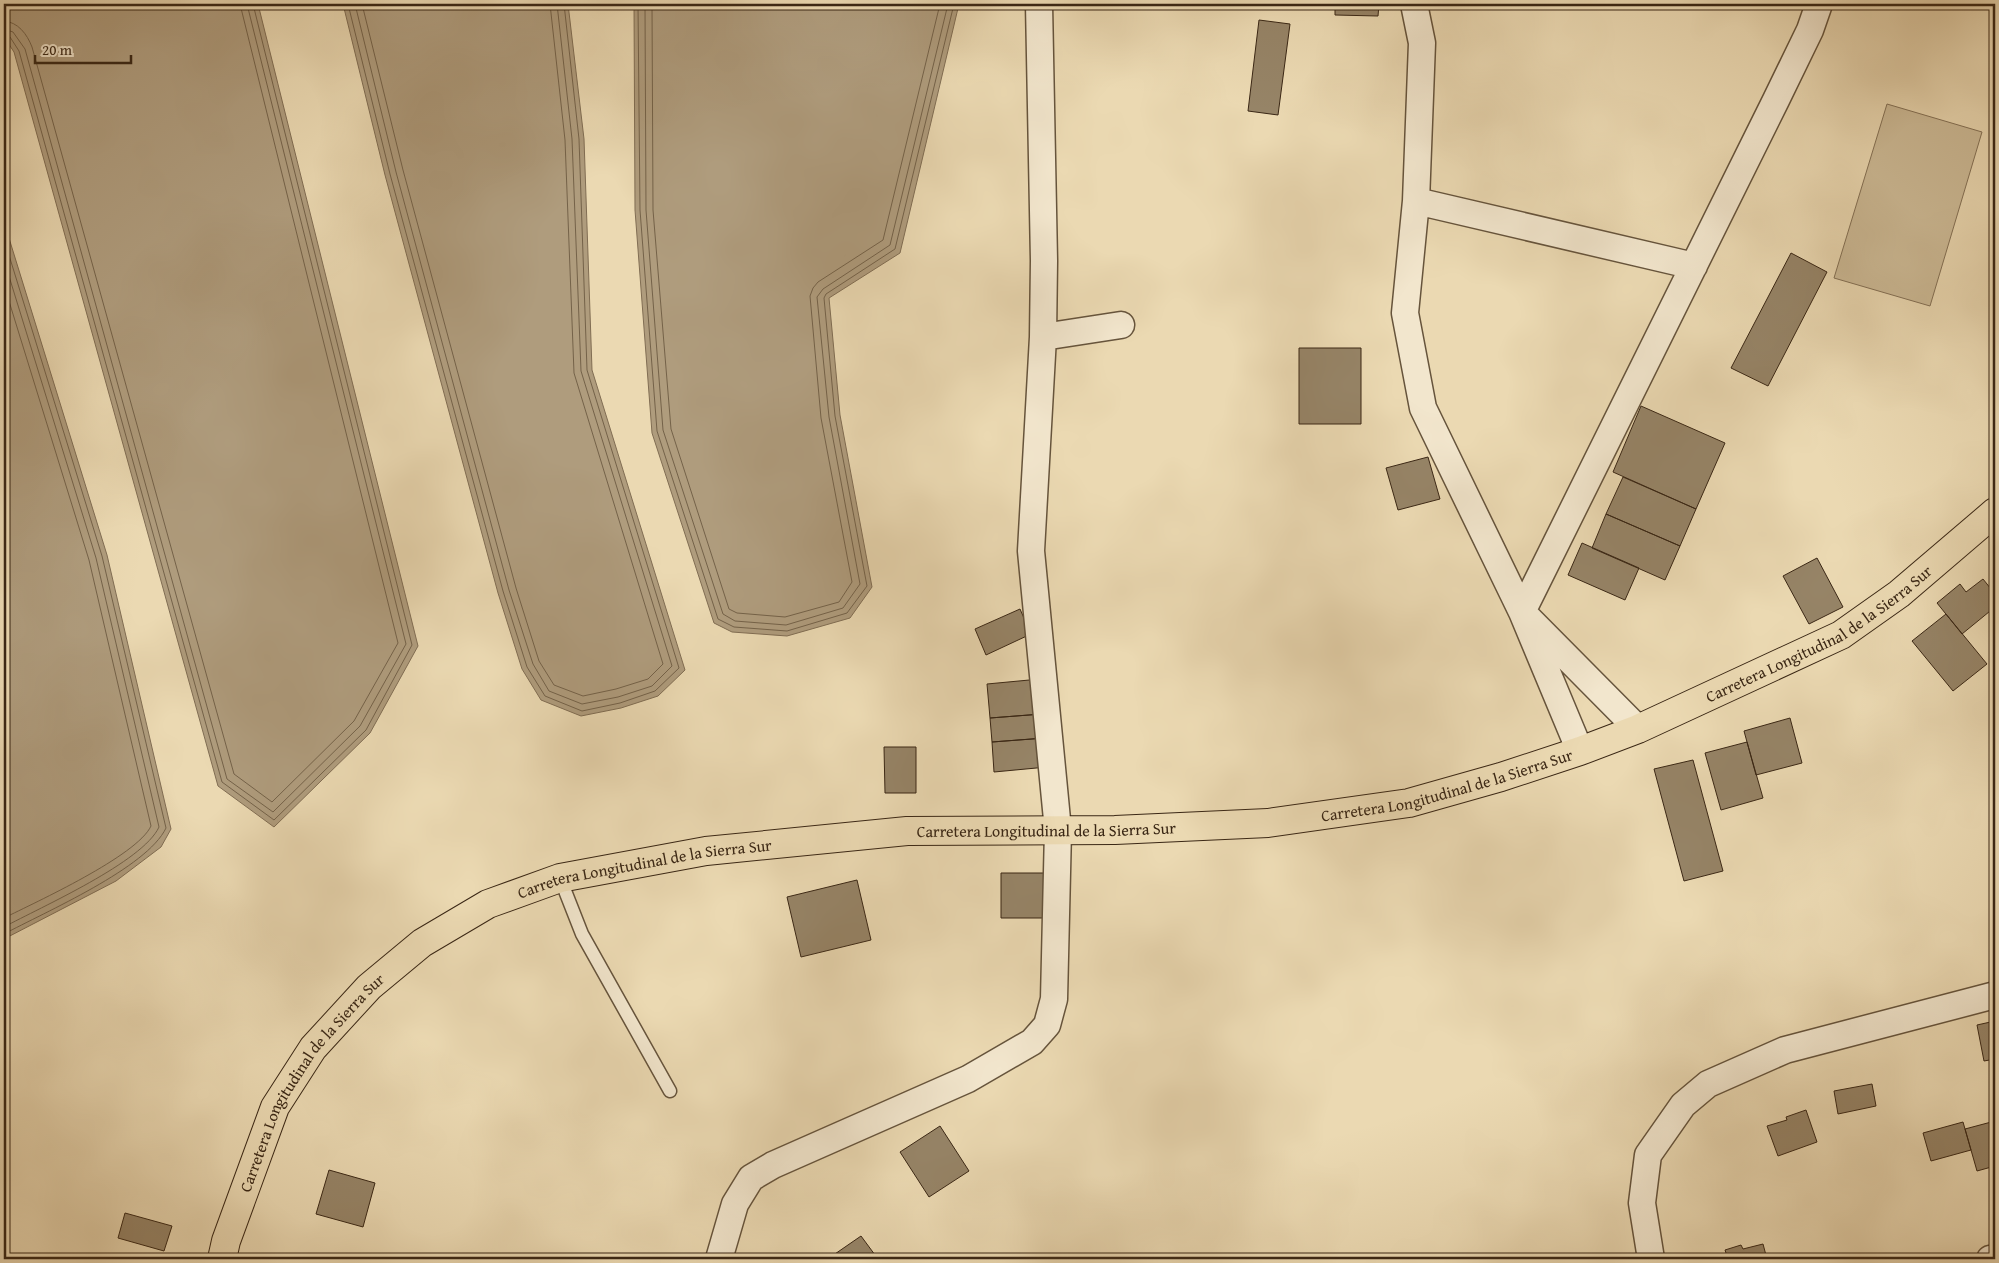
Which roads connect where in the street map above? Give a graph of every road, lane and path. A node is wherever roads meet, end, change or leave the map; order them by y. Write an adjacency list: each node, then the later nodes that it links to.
1 (1039, 4): 7 (street)
2 (1414, 4): 4 (street)
3 (1819, 4): 5 (street)
4 (1416, 201): 5 (street); 9 (street)
5 (1694, 266): 9 (street)
6 (1121, 325): 7 (street)
7 (1043, 337): 12 (street)
8 (1995, 512): 10 (highway, Carretera Longitudinal de la Sierra Sur)
9 (1522, 612): 10 (street); 11 (street)
10 (1638, 729): 11 (highway, Carretera Longitudinal de la Sierra Sur)
11 (1580, 751): 12 (highway, Carretera Longitudinal de la Sierra Sur)
12 (1058, 830): 13 (highway, Carretera Longitudinal de la Sierra Sur); 18 (street)
13 (560, 878): 15 (lane); 17 (highway, Carretera Longitudinal de la Sierra Sur)
14 (1995, 995): 19 (street)
15 (670, 1091)
16 (1995, 1258): 20 (street)
17 (222, 1259)
18 (719, 1259)
19 (1652, 1259)
20 (1990, 1259)

